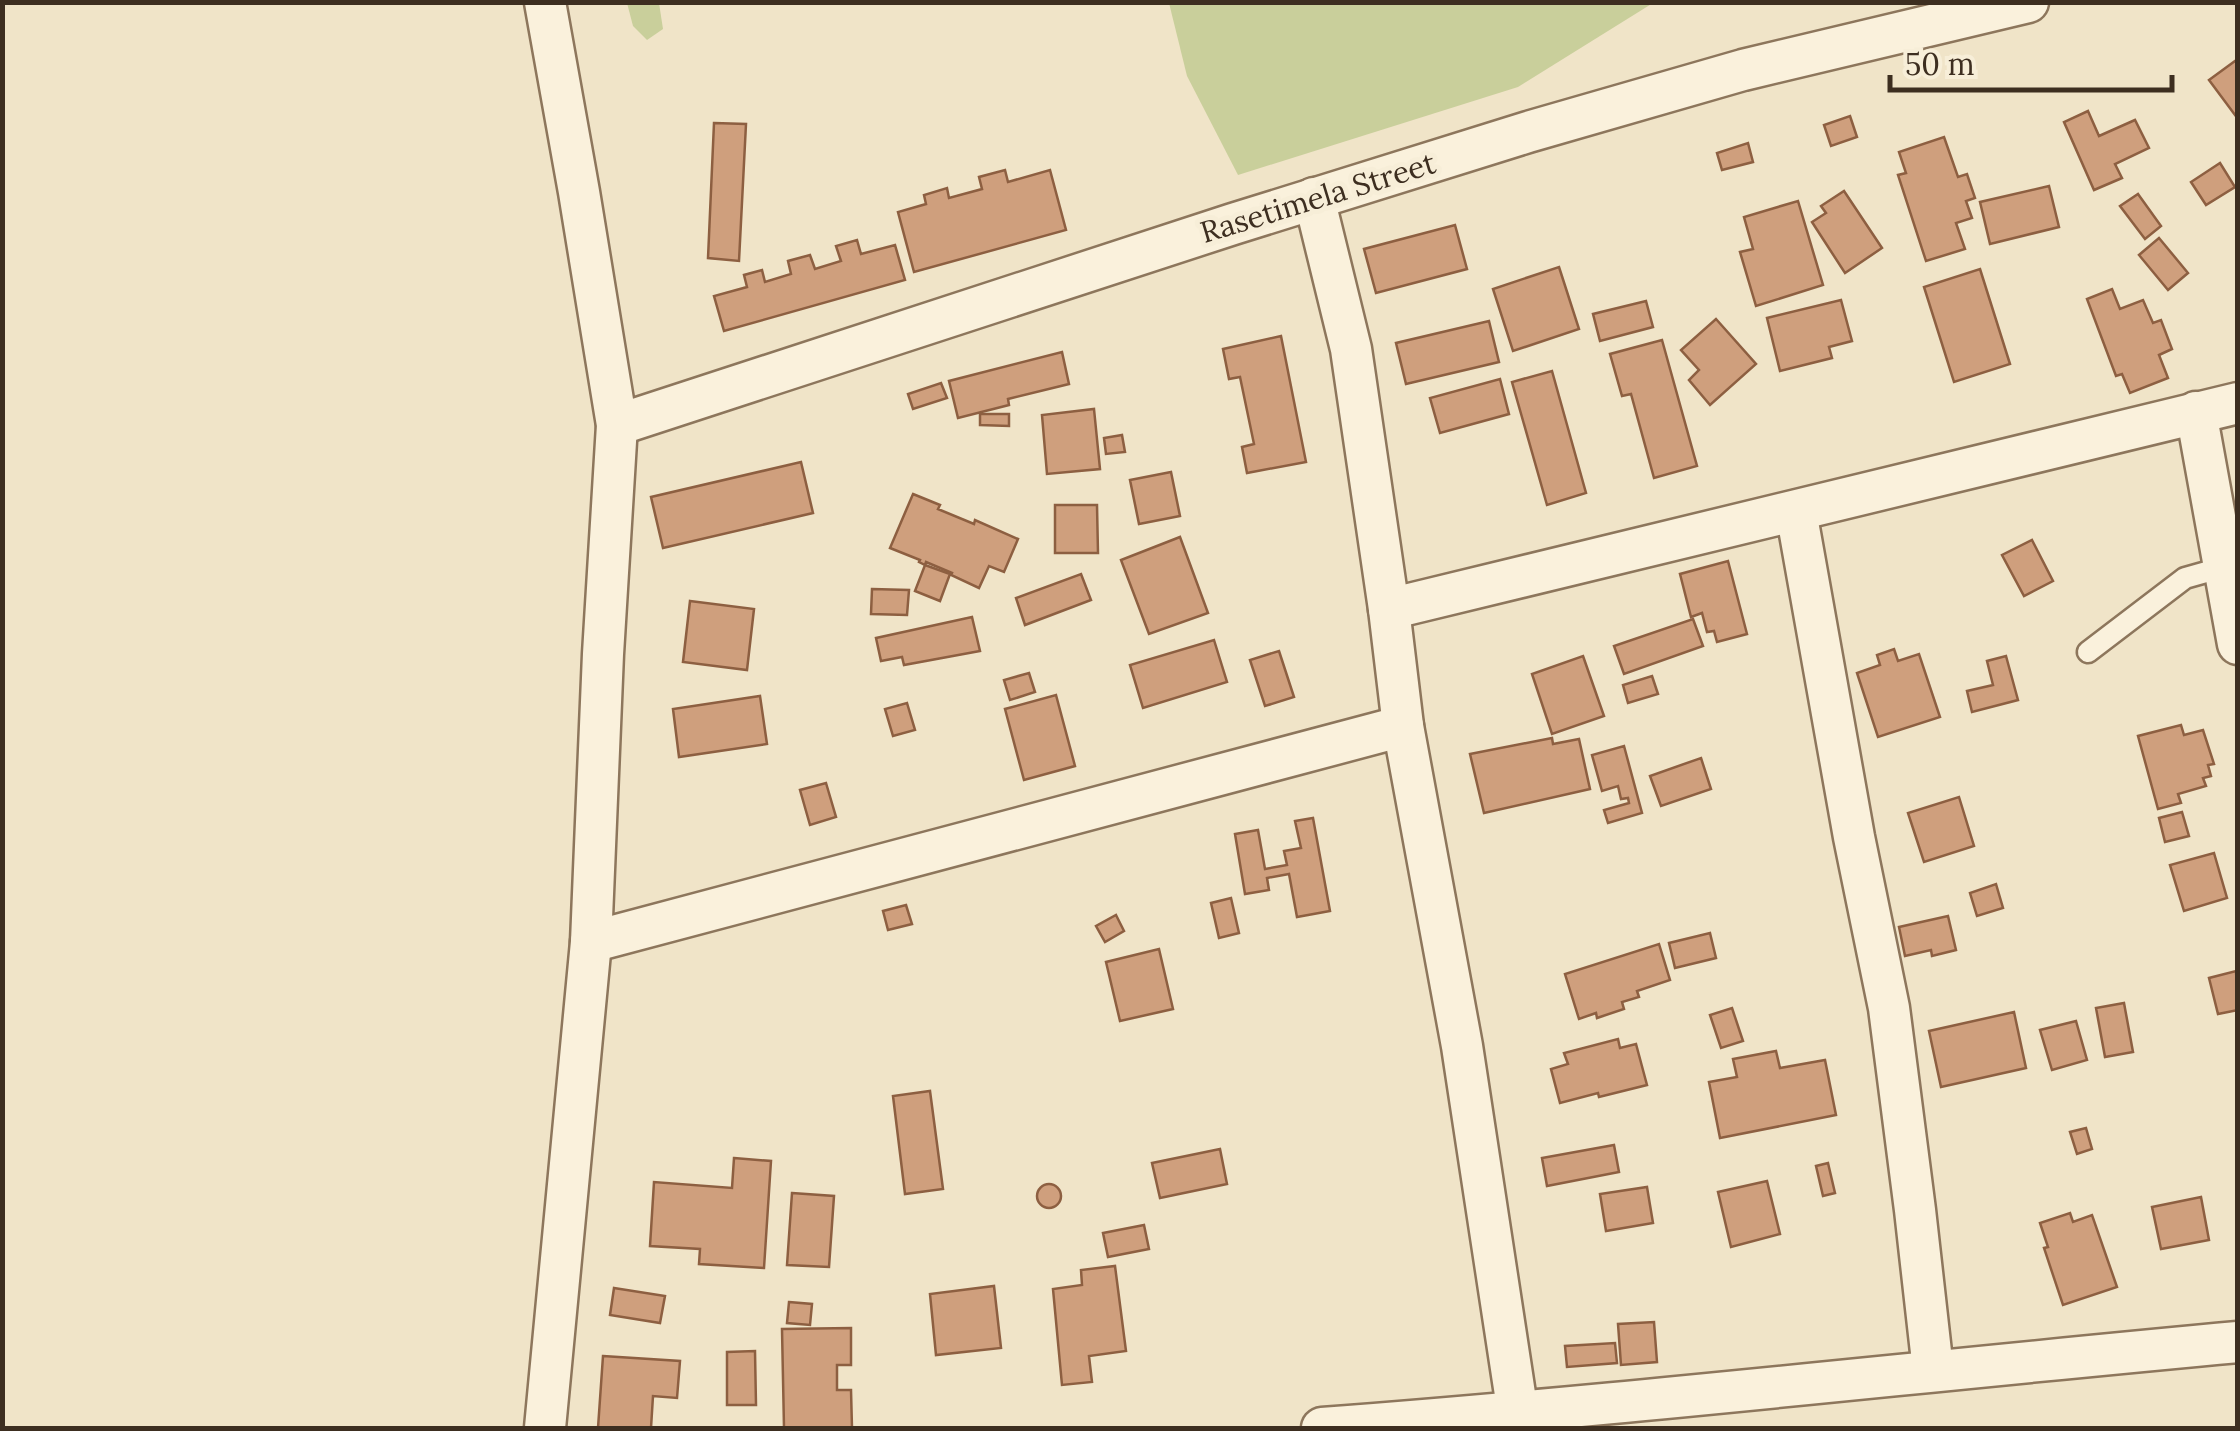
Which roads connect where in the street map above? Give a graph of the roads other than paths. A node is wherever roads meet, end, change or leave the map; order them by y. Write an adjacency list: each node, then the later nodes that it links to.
1 (545, 2): 6 (street)
2 (2028, 2): 3 (street, Rasetimela Street)
3 (1314, 198): 6 (street, Rasetimela Street); 9 (street)
4 (2238, 403): 5 (street)
5 (2196, 412): 7 (street); 8 (street)
6 (616, 425): 13 (street)
7 (1796, 512): 9 (street); 15 (street)
8 (2224, 567): 10 (street); 11 (lane)
9 (1389, 609): 12 (street)
10 (2238, 644)
11 (2088, 652)
12 (1403, 726): 13 (street); 16 (street)
13 (591, 942): 17 (street)
14 (2238, 1342): 15 (street)
15 (1933, 1370): 16 (street)
16 (1518, 1421): 18 (street)
17 (545, 1428)
18 (1322, 1428)

